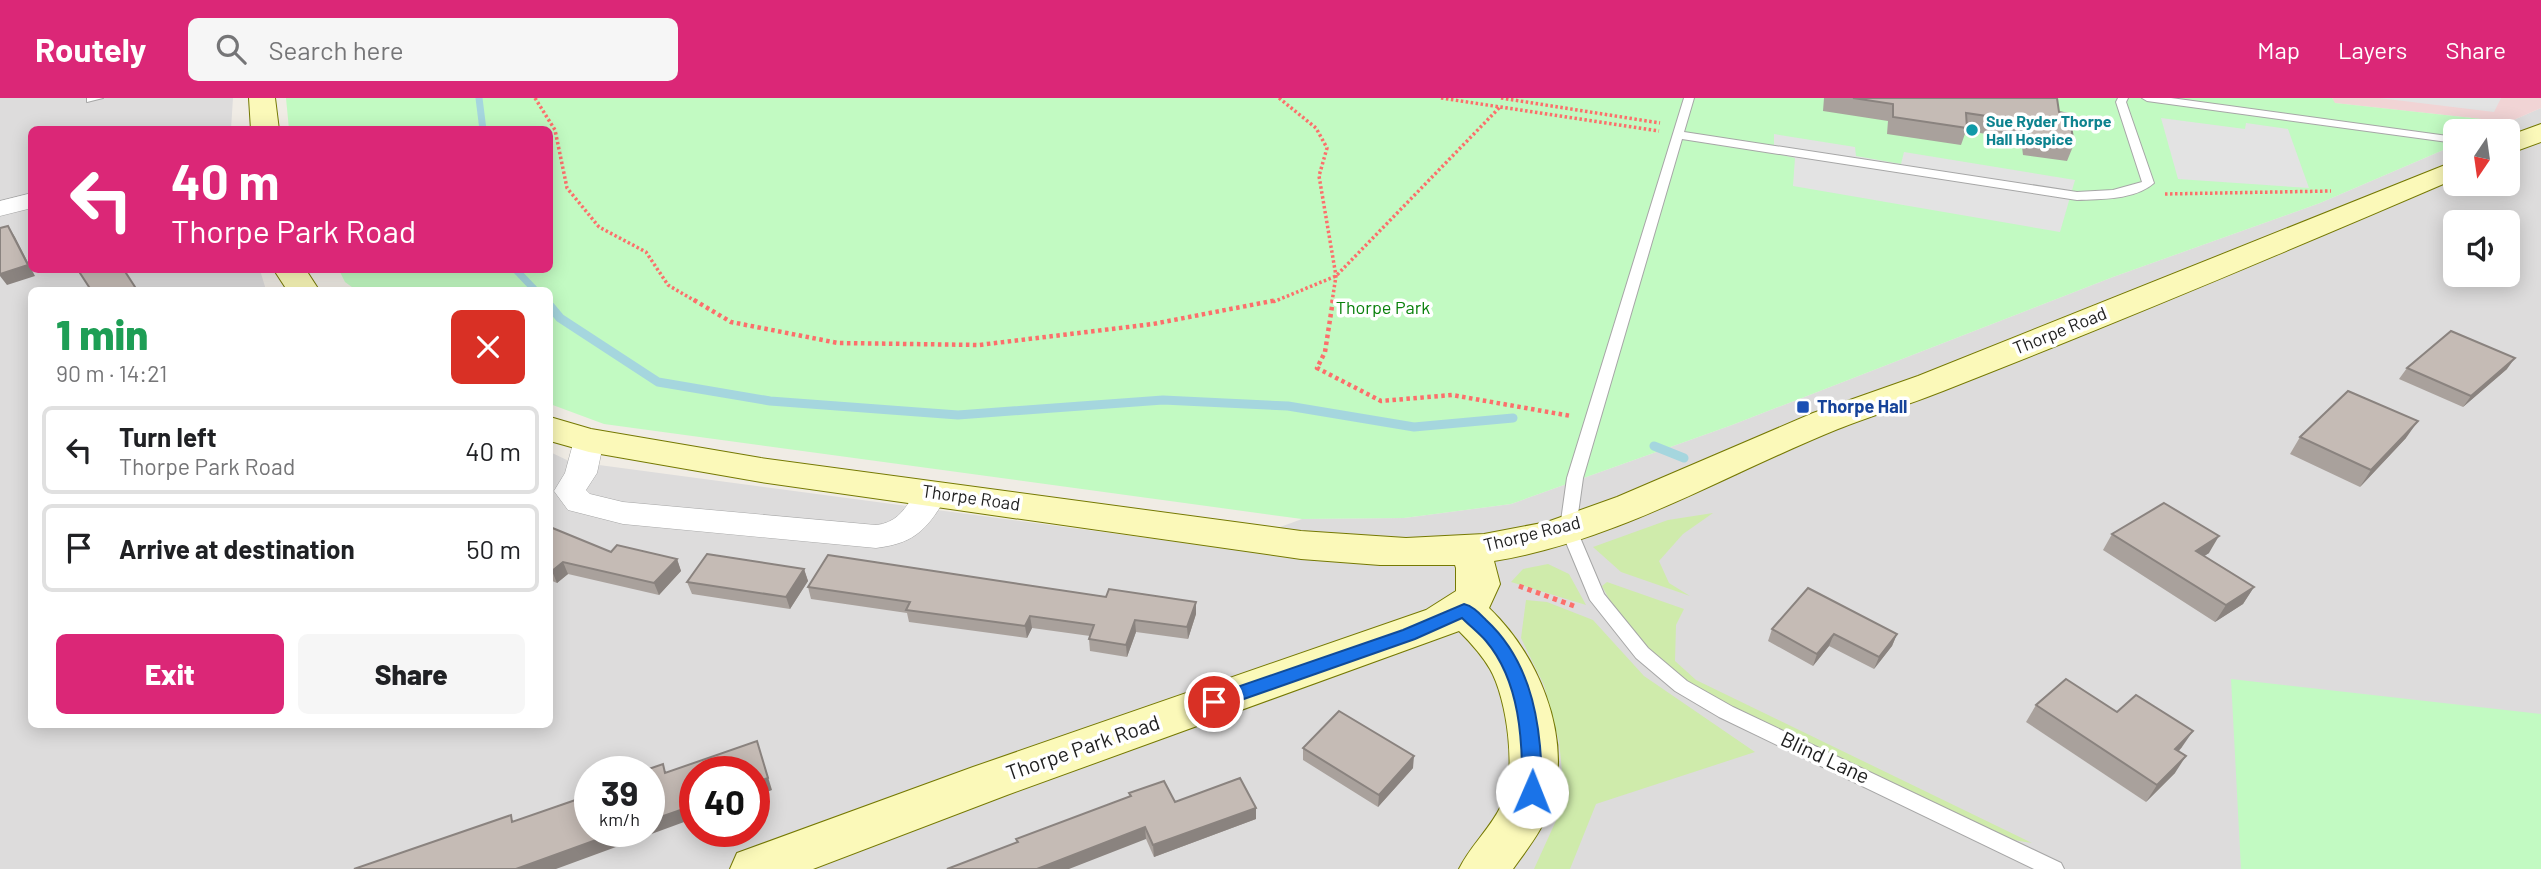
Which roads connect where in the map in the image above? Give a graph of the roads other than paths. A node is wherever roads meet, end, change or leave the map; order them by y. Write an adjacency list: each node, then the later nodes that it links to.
1 (262, 98): 5 (street)
2 (1689, 98): 6 (lane)
3 (2122, 98): 6 (lane)
4 (2147, 98): 8 (lane)
5 (263, 126)
6 (1680, 130): 16 (lane)
7 (2541, 132): 9 (street)
8 (2443, 138)
9 (2520, 141)
10 (2443, 174): 16 (street, Thorpe Road)
11 (28, 201): 12 (street)
12 (0, 209)
13 (553, 430): 14 (street, Thorpe Road)
14 (589, 440): 15 (street, Thorpe Road); 15 (street)
15 (933, 493): 17 (street, Thorpe Road)
16 (1568, 528): 17 (street, Thorpe Road); 21 (lane, Blind Lane)
17 (1468, 549): 18 (street)
18 (1464, 610): 19 (street, Thorpe Park Road); 20 (street)
19 (755, 869)
20 (1484, 869)
21 (2054, 869)

